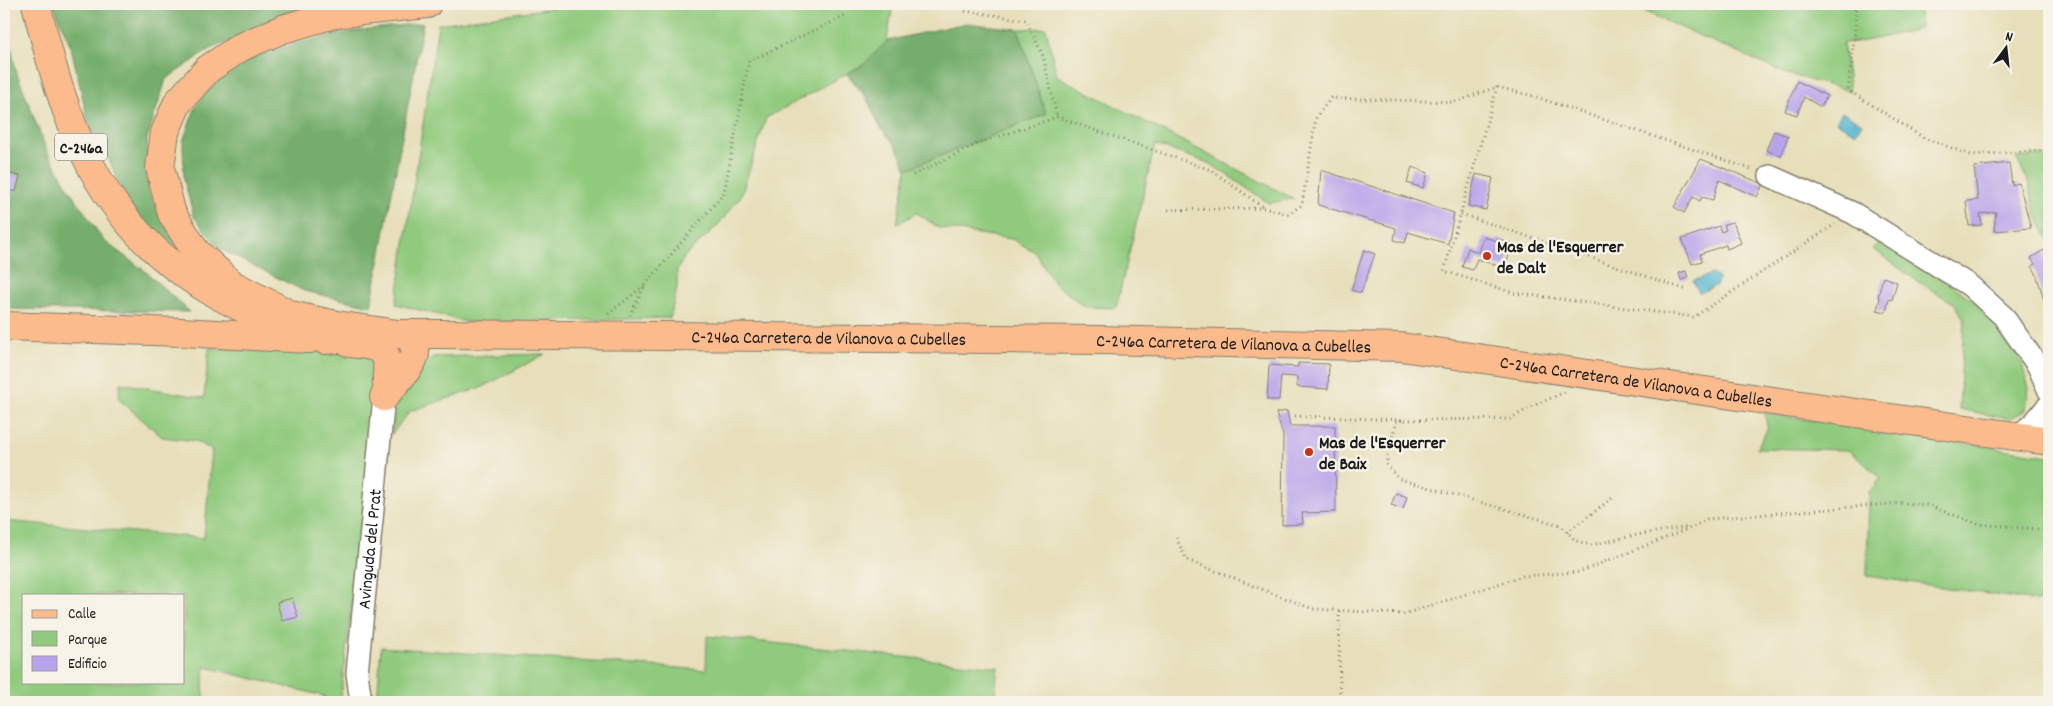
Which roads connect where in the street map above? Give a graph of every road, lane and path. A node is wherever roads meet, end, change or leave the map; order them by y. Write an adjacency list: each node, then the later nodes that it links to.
1 (36, 4): 17 (main road, C-246a)
2 (427, 4): 18 (main road)
3 (1854, 4): 8 (path)
4 (965, 11): 7 (path)
5 (845, 16): 15 (path)
6 (1497, 87): 10 (path); 11 (path); 14 (path)
7 (1057, 117): 9 (path); 11 (path)
8 (2049, 150)
9 (912, 175)
10 (1770, 176): 13 (street)
11 (1264, 208): 12 (path)
12 (1168, 210)
13 (1853, 213): 14 (path); 28 (street)
14 (1461, 214): 16 (path)
15 (645, 285): 22 (path); 23 (path)
16 (1687, 290)
17 (237, 305): 18 (main road, C-246a); 24 (main road)
18 (289, 314): 20 (main road, C-246a)
19 (4, 326): 24 (main road)
20 (404, 334): 21 (main road, C-246a Carretera de Vilanova a Cubelles / C-246a); 24 (main road, C-246a Carretera de Vilanova a Cubelles); 25 (main road); 26 (main road)
21 (454, 334): 22 (main road, C-246a Carretera de Vilanova a Cubelles / C-246a); 25 (main road)
22 (582, 336): 23 (main road, C-246a Carretera de Vilanova a Cubelles / C-246a)
23 (619, 336): 31 (main road, C-246a Carretera de Vilanova a Cubelles / C-246a)
24 (317, 340): 26 (main road)
25 (409, 366): 26 (main road)
26 (385, 391): 39 (street, Avinguda del Prat)
27 (1569, 391): 30 (path)
28 (2048, 403): 31 (street)
29 (1295, 416): 30 (path)
30 (1402, 420): 36 (path)
31 (2017, 436): 32 (main road, C-246a Carretera de Vilanova a Cubelles / C-246a)
32 (2049, 441)
33 (1614, 497): 36 (path)
34 (1693, 527): 35 (path); 36 (path); 38 (path)
35 (2049, 530)
36 (1567, 532)
37 (1176, 538): 38 (path)
38 (1339, 611): 40 (path)
39 (361, 702)
40 (1340, 702)

